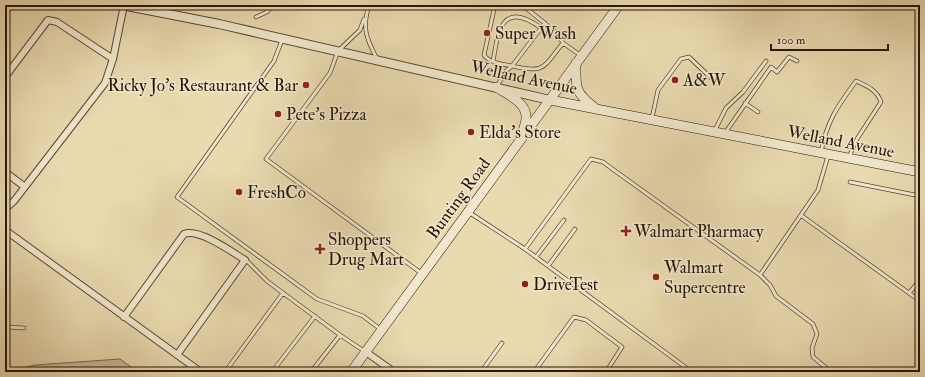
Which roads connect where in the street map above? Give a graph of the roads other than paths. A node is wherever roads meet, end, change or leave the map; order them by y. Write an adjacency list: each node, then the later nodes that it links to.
1 (123, 5): 11 (street, Welland Avenue); 14 (street)
2 (273, 5): 7 (lane)
3 (369, 5): 8 (lane)
4 (495, 5): 19 (lane)
5 (522, 5): 9 (lane)
6 (619, 5): 15 (main road, Bunting Road)
7 (256, 17)
8 (364, 19): 13 (lane); 16 (lane)
9 (544, 23): 10 (lane); 12 (lane)
10 (540, 28): 19 (lane); 20 (lane)
11 (283, 39): 13 (street, Welland Avenue); 59 (lane)
12 (563, 42): 15 (lane); 20 (lane)
13 (338, 51): 16 (street, Welland Avenue); 49 (lane)
14 (113, 59): 21 (street); 37 (street)
15 (579, 60): 24 (main road, Bunting Road); 26 (main road)
16 (378, 61): 23 (street, Welland Avenue)
17 (766, 61): 29 (lane)
18 (797, 61): 25 (lane)
19 (493, 62): 20 (lane)
20 (512, 66): 23 (lane)
21 (5, 77)
22 (711, 78): 28 (lane)
23 (496, 88): 24 (street, Welland Avenue); 31 (main road)
24 (550, 100): 26 (main road, Welland Avenue); 31 (main road, Bunting Road)
25 (745, 103): 27 (lane); 30 (lane)
26 (596, 109): 28 (main road, Welland Avenue)
27 (758, 112)
28 (651, 120): 29 (main road, Welland Avenue)
29 (714, 132): 30 (main road, Welland Avenue)
30 (724, 134): 32 (main road, Welland Avenue)
31 (522, 137): 40 (main road, Bunting Road)
32 (825, 154): 33 (main road, Welland Avenue); 33 (lane); 41 (lane)
33 (848, 159): 35 (main road, Welland Avenue)
34 (5, 172): 37 (street)
35 (920, 172)
36 (850, 182): 38 (lane)
37 (25, 187): 39 (street)
38 (920, 196)
39 (5, 208)
40 (468, 211): 45 (lane); 49 (main road, Bunting Road)
41 (802, 216): 50 (lane); 53 (lane)
42 (564, 220): 46 (lane)
43 (575, 229): 48 (lane)
44 (5, 230): 55 (street)
45 (526, 250): 46 (lane); 50 (lane)
46 (536, 257): 48 (lane)
47 (245, 260): 52 (lane); 55 (street); 63 (street)
48 (548, 266): 75 (lane)
49 (422, 274): 59 (main road, Bunting Road)
50 (760, 275): 76 (lane)
51 (920, 280): 53 (lane)
52 (283, 293): 56 (lane); 65 (lane)
53 (909, 293): 54 (lane)
54 (920, 301)
55 (124, 316): 63 (street)
56 (315, 316): 60 (lane); 66 (lane)
57 (5, 327): 58 (lane)
58 (24, 328)
59 (381, 330): 62 (main road, Bunting Road)
60 (340, 335): 62 (lane); 67 (lane)
61 (502, 343): 70 (lane)
62 (366, 352): 68 (main road, Bunting Road); 69 (street)
63 (177, 355): 64 (street)
64 (198, 370)
65 (225, 372)
66 (272, 372)
67 (311, 372)
68 (351, 372)
69 (394, 372)
70 (480, 372)
71 (534, 372): 72 (lane)
72 (606, 372)
73 (633, 372): 74 (lane)
74 (640, 372)
75 (692, 372)
76 (831, 372)

